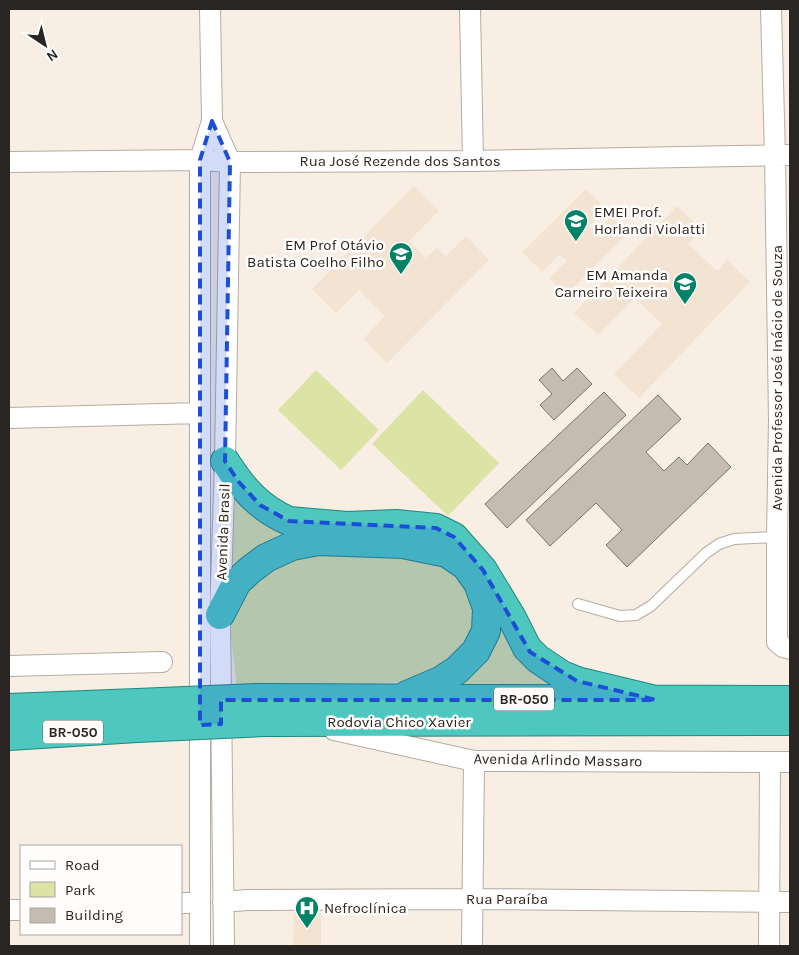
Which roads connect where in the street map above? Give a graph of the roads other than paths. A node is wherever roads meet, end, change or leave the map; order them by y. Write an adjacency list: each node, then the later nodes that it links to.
1 (210, 9): 4 (street, Avenida Brasil)
2 (470, 9): 7 (street)
3 (771, 9): 5 (street, Avenida Professor José Inácio de Souza)
4 (212, 121): 6 (street, Avenida Brasil); 9 (street, Avenida Brasil)
5 (783, 155): 7 (street, Rua José Rezende dos Santos); 12 (street, Avenida Professor José Inácio de Souza)
6 (200, 160): 8 (street, Rua José Rezende dos Santos); 9 (street, Rua José Rezende dos Santos); 10 (street, Avenida Brasil)
7 (473, 161): 9 (street, Rua José Rezende dos Santos)
8 (9, 162)
9 (230, 162): 13 (street, Avenida Brasil)
10 (200, 413): 11 (street); 38 (street, Avenida Brasil)
11 (9, 418)
12 (785, 420): 14 (street, Avenida Professor José Inácio de Souza)
13 (226, 461): 16 (street, Avenida Brasil); 22 (highway)
14 (776, 537): 15 (lane); 17 (street, Avenida Professor José Inácio de Souza)
15 (578, 604)
16 (220, 615): 21 (highway); 35 (street, Avenida Brasil)
17 (790, 649)
18 (162, 662): 19 (street)
19 (9, 666)
20 (790, 691): 23 (highway)
21 (400, 698): 22 (highway, Rodovia Chico Xavier / BR-050); 26 (highway, Rodovia Chico Xavier / BR-050)
22 (656, 700): 23 (highway, Rodovia Chico Xavier / BR-050)
23 (740, 700): 24 (highway, Rodovia Chico Xavier / BR-050)
24 (790, 700)
25 (10, 707): 27 (highway, Rodovia Chico Xavier / BR-050)
26 (261, 710): 27 (highway, Rodovia Chico Xavier / BR-050, bridge); 29 (highway, Rodovia Chico Xavier / BR-050)
27 (137, 716): 30 (highway, Rodovia Chico Xavier / BR-050)
28 (790, 721): 29 (highway, Rodovia Chico Xavier / BR-050)
29 (300, 723): 31 (street, Avenida Arlindo Massaro)
30 (9, 736)
31 (474, 760): 33 (street, Avenida Arlindo Massaro); 34 (street)
32 (790, 762): 33 (street, Avenida Arlindo Massaro)
33 (770, 763): 36 (street)
34 (472, 899): 35 (street, Rua Paraíba); 36 (street, Rua Paraíba); 41 (street)
35 (223, 902): 40 (street, Avenida Brasil)
36 (770, 902): 37 (street, Rua Paraíba); 42 (street)
37 (790, 902)
38 (191, 903): 39 (street, Avenida Brasil)
39 (200, 946)
40 (224, 946)
41 (472, 946)
42 (769, 946)

